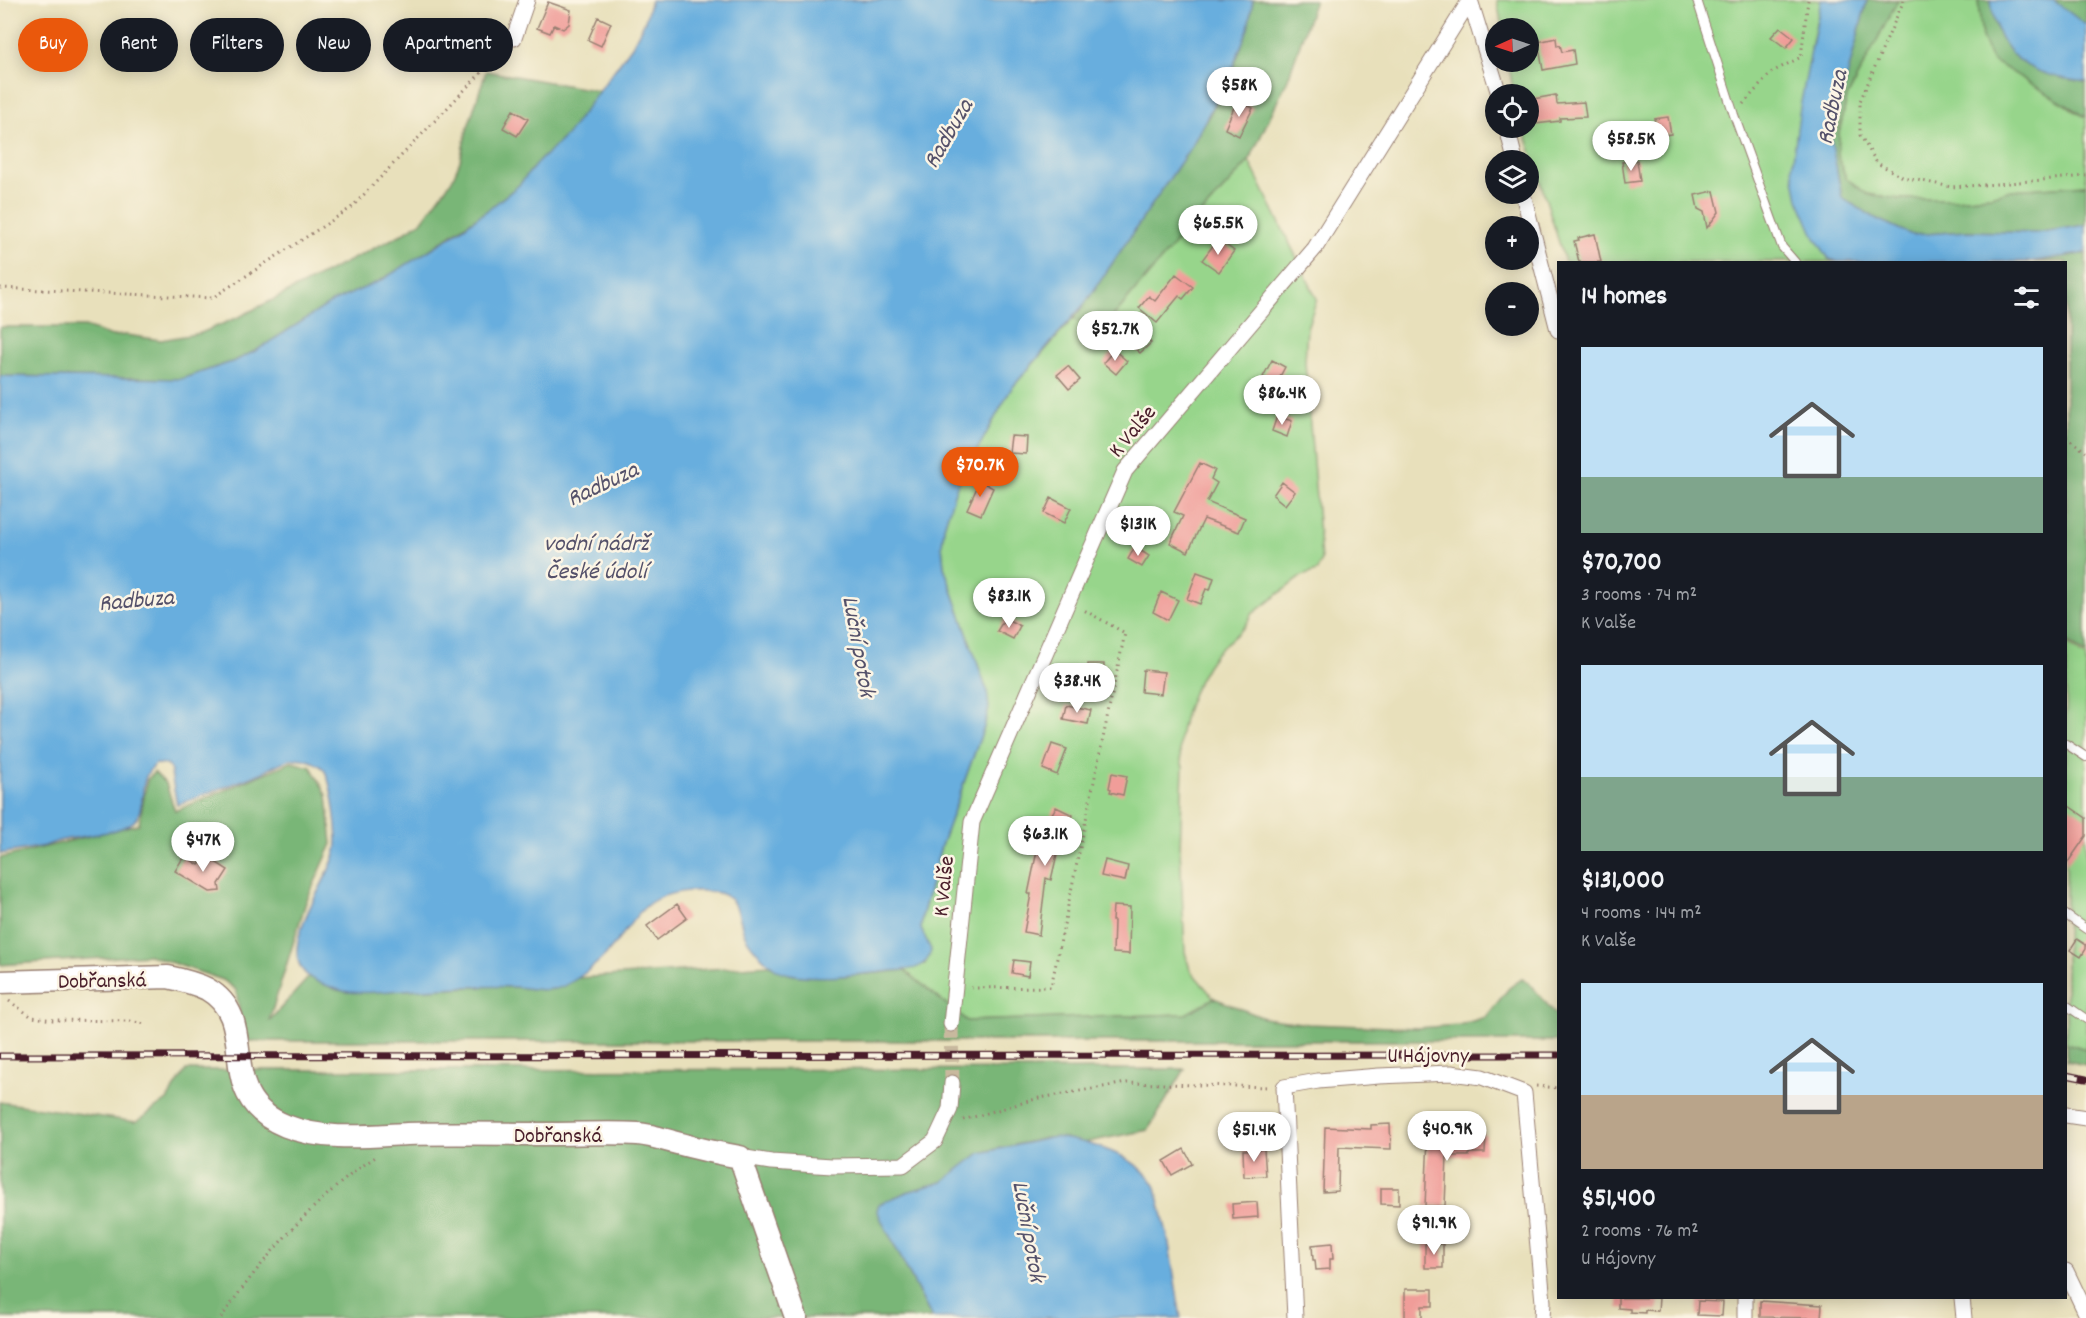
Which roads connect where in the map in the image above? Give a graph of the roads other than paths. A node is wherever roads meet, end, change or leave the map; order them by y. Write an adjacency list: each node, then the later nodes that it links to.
1 (527, 0): 4 (street)
2 (1470, 0): 5 (street); 16 (street, K Valše)
3 (1697, 0): 7 (lane)
4 (514, 38)
5 (1496, 84)
6 (1526, 204): 8 (street)
7 (1794, 261)
8 (1557, 326)
9 (2067, 745): 10 (lane)
10 (2086, 757)
11 (2067, 916): 12 (lane)
12 (2086, 929)
13 (3, 989): 20 (street, Dobřanská)
14 (2067, 1006): 15 (lane)
15 (2086, 1018)
16 (951, 1024)
17 (952, 1083): 20 (street)
18 (2067, 1115): 19 (street)
19 (2086, 1118)
20 (740, 1157): 25 (street)
21 (2067, 1273): 24 (street)
22 (1745, 1299): 28 (street)
23 (1962, 1299): 29 (street)
24 (2086, 1313)
25 (796, 1318)
26 (1295, 1318): 27 (street, U Hájovny)
27 (1542, 1318)
28 (1745, 1318)
29 (1964, 1318)

